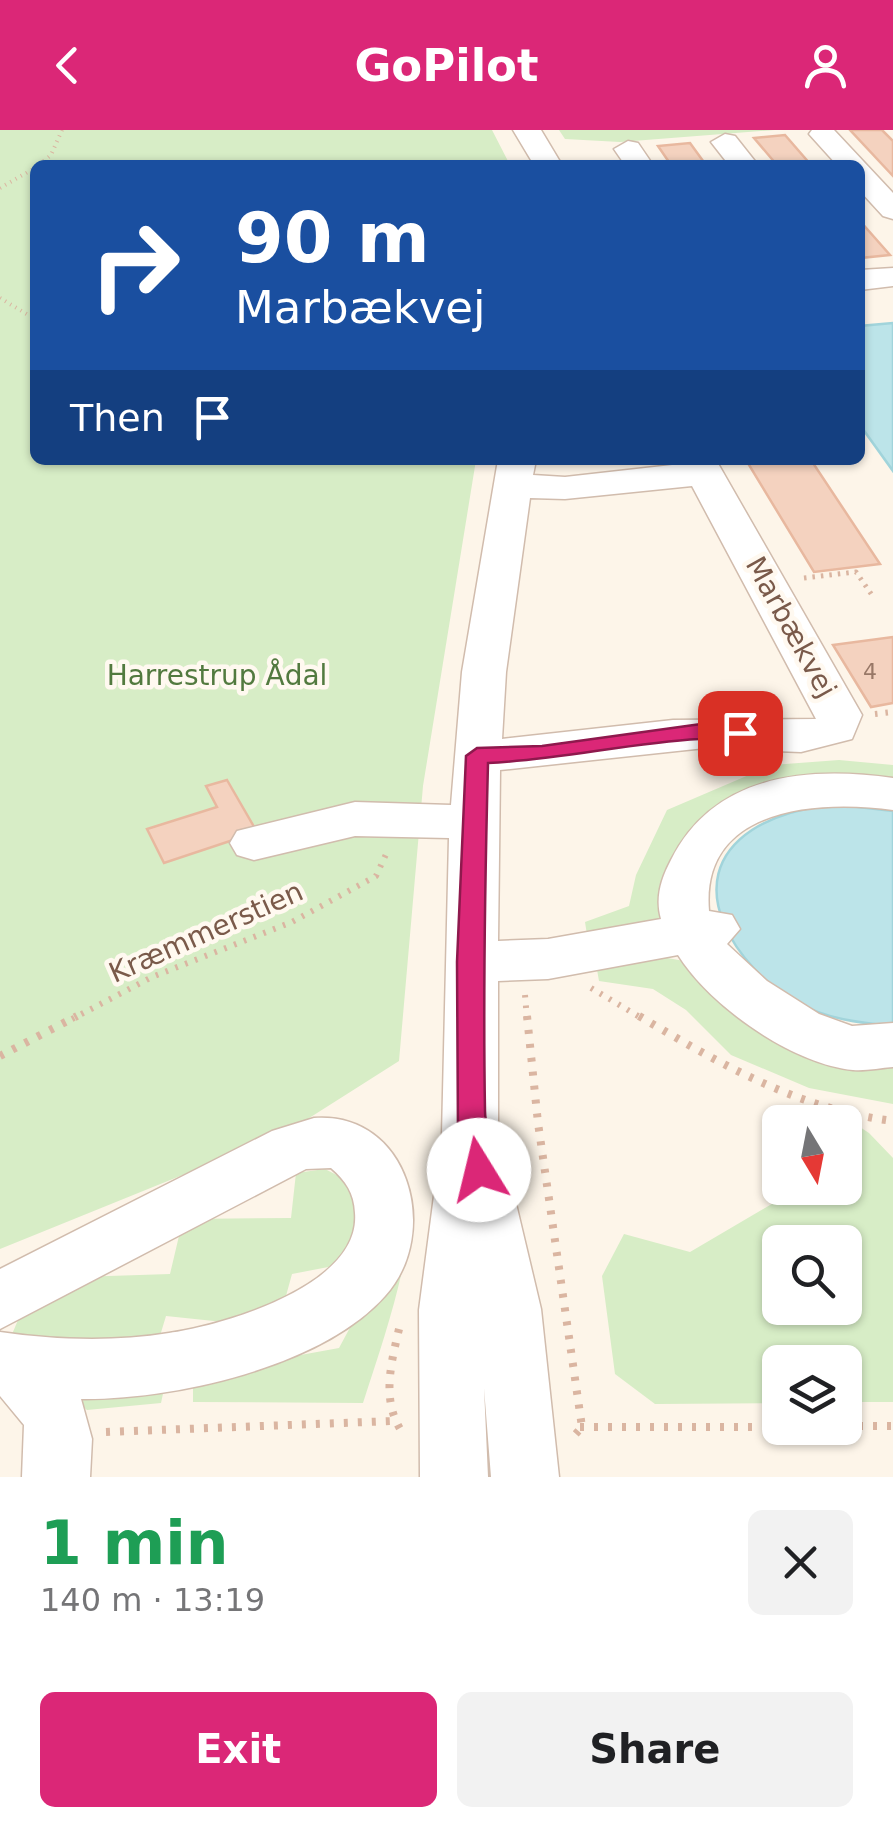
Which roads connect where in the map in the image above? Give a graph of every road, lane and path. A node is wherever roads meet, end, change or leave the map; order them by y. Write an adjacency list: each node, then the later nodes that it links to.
1 (62, 130): 5 (path)
2 (527, 130): 6 (street)
3 (823, 134): 8 (street)
4 (725, 142): 7 (street)
5 (45, 160)
6 (545, 160)
7 (740, 160)
8 (847, 160)
9 (30, 171): 11 (path)
10 (871, 184): 12 (street)
11 (0, 188)
12 (893, 210)
13 (893, 277): 14 (street)
14 (865, 280)
15 (0, 298): 16 (path)
16 (30, 316)
17 (701, 467): 18 (street, Marbækvej); 21 (street, Marbækvej)
18 (515, 473): 21 (street, Marbækvej)
19 (797, 578): 20 (path)
20 (874, 598)
21 (477, 756): 24 (street, Marbækvej)
22 (893, 794): 26 (street)
23 (402, 821): 24 (street); 25 (street); 30 (path, Kræmmerstien)
24 (473, 822): 28 (street, Marbækvej)
25 (254, 843)
26 (702, 931): 27 (street); 29 (street)
27 (548, 958): 28 (street); 31 (path)
28 (470, 962): 32 (street, Marbækvej)
29 (893, 1045)
30 (0, 1056)
31 (893, 1121)
32 (472, 1135): 41 (street, Marbækvej); 42 (street, Marbækvej)
33 (0, 1300): 34 (street)
34 (6, 1363): 40 (street)
35 (390, 1370): 40 (path)
36 (862, 1426): 37 (path)
37 (893, 1426)
38 (762, 1427): 39 (path)
39 (617, 1428)
40 (59, 1458)
41 (454, 1477)
42 (525, 1477)

